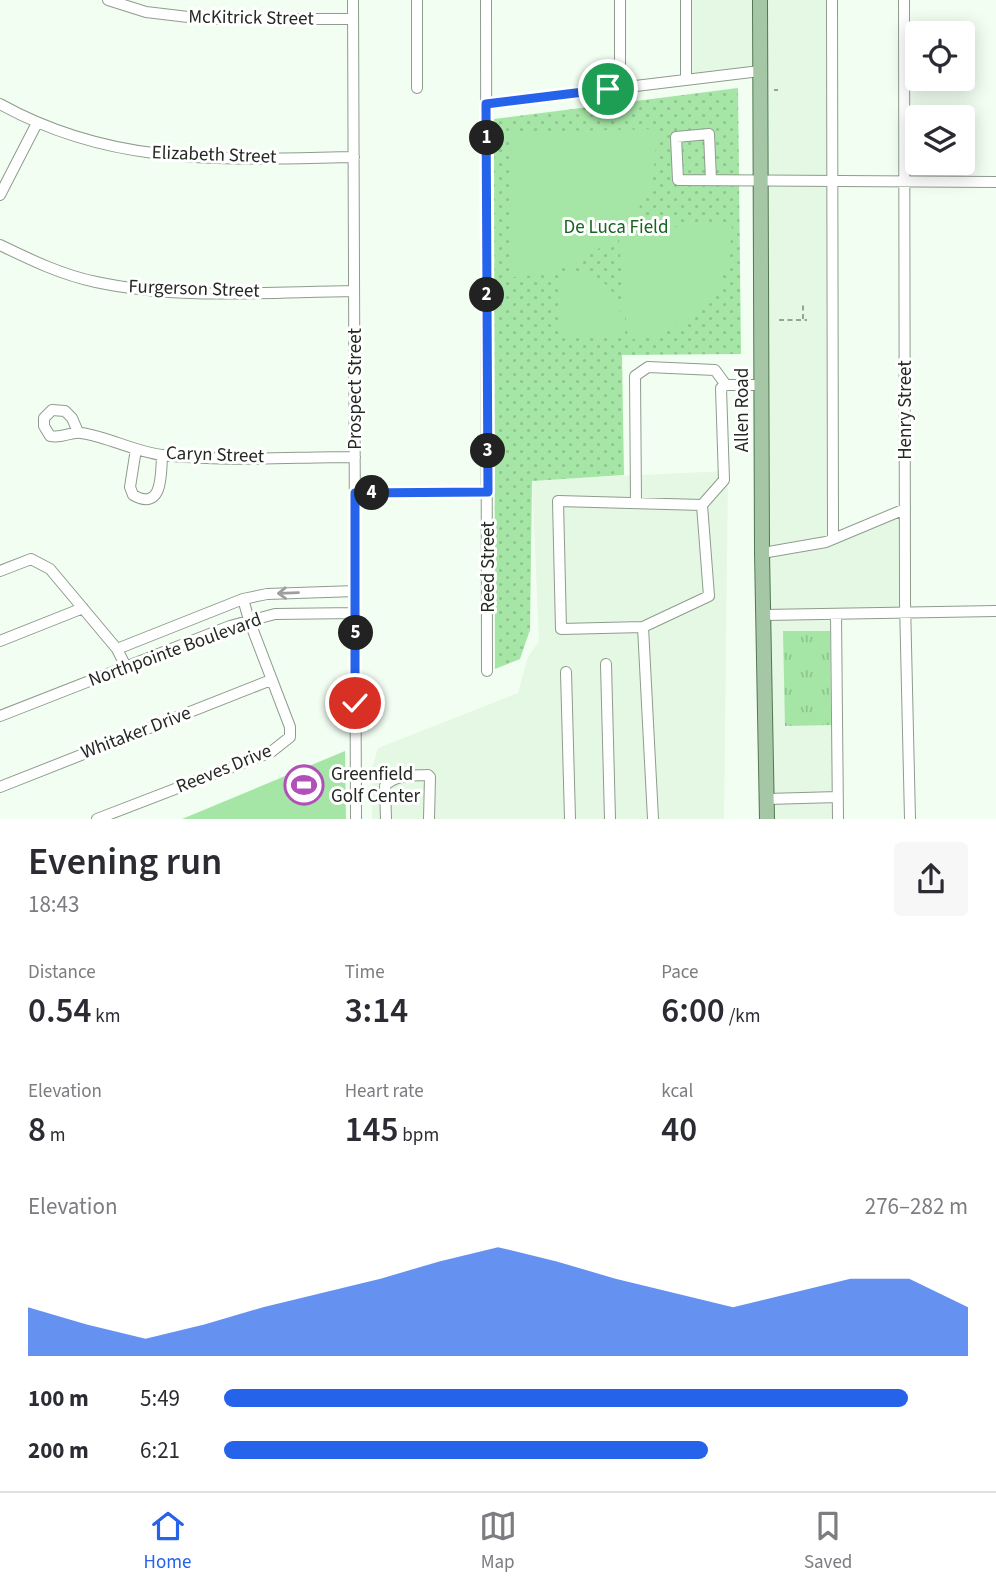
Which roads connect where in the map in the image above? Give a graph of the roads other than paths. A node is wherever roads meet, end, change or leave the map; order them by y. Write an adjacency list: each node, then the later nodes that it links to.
1 (108, 0): 10 (street, McKitrick Street)
2 (353, 0): 10 (street, Prospect Street)
3 (417, 0): 13 (street)
4 (486, 0): 16 (street, Reed Street)
5 (620, 0): 14 (street)
6 (686, 0): 12 (street)
7 (760, 0): 11 (main road, Allen Road)
8 (832, 0): 21 (street)
9 (904, 0): 23 (street, Henry Street)
10 (353, 19): 18 (street, Prospect Street)
11 (760, 71): 12 (street); 20 (main road, Allen Road)
12 (687, 80): 14 (street)
13 (417, 88)
14 (621, 88): 16 (street)
15 (0, 104): 17 (street, Elizabeth Street)
16 (486, 104): 33 (street, Reed Street)
17 (37, 123): 18 (street, Elizabeth Street); 24 (street)
18 (354, 157): 26 (street, Prospect Street)
19 (711, 180): 19 (street); 20 (street)
20 (761, 181): 21 (street); 28 (main road, Allen Road)
21 (831, 182): 23 (street); 38 (street)
22 (996, 182): 23 (street)
23 (903, 183): 37 (street, Henry Street)
24 (0, 195)
25 (0, 245): 26 (street, Furgerson Street)
26 (354, 291): 32 (street, Prospect Street)
27 (726, 385): 28 (street); 35 (street); 36 (street)
28 (761, 386): 39 (main road, Allen Road)
29 (78, 432): 30 (street, Caryn Street)
30 (136, 449): 31 (street, Caryn Street); 31 (street)
31 (162, 455): 32 (street, Caryn Street)
32 (355, 457): 34 (street, Prospect Street)
33 (488, 492): 34 (street); 55 (street, Reed Street)
34 (355, 493): 41 (street, Prospect Street)
35 (636, 503): 36 (street); 50 (street)
36 (702, 505): 50 (street)
37 (905, 509): 38 (street); 47 (street, Henry Street)
38 (833, 539): 39 (street)
39 (762, 553): 48 (main road, Allen Road)
40 (0, 572): 43 (street)
41 (356, 591): 42 (street, Northpointe Boulevard, one-way to 42); 45 (street, Prospect Street)
42 (243, 599): 49 (street, Reeves Drive); 52 (street, Northpointe Boulevard)
43 (83, 608): 51 (street); 52 (street)
44 (996, 611): 47 (street)
45 (356, 613): 49 (street, Northpointe Boulevard); 63 (street, Prospect Street)
46 (836, 614): 47 (street); 48 (street); 60 (street)
47 (905, 614): 71 (street, Henry Street)
48 (764, 615): 61 (main road, Allen Road)
49 (249, 620): 54 (street, Northpointe Boulevard); 57 (street, Reeves Drive)
50 (643, 627): 68 (street)
51 (0, 641)
52 (117, 649): 54 (street)
53 (606, 664): 67 (street)
54 (126, 667): 58 (street, Northpointe Boulevard)
55 (487, 671)
56 (566, 672): 66 (street)
57 (271, 680): 59 (street, Whitaker Drive); 62 (street, Reeves Drive)
58 (0, 716)
59 (0, 787)
60 (838, 797): 61 (street); 70 (street)
61 (767, 799): 69 (main road, Allen Road)
62 (97, 819)
63 (356, 819)
64 (386, 819): 65 (street)
65 (429, 819)
66 (570, 819)
67 (610, 819)
68 (653, 819)
69 (767, 819)
70 (838, 819)
71 (911, 819)

